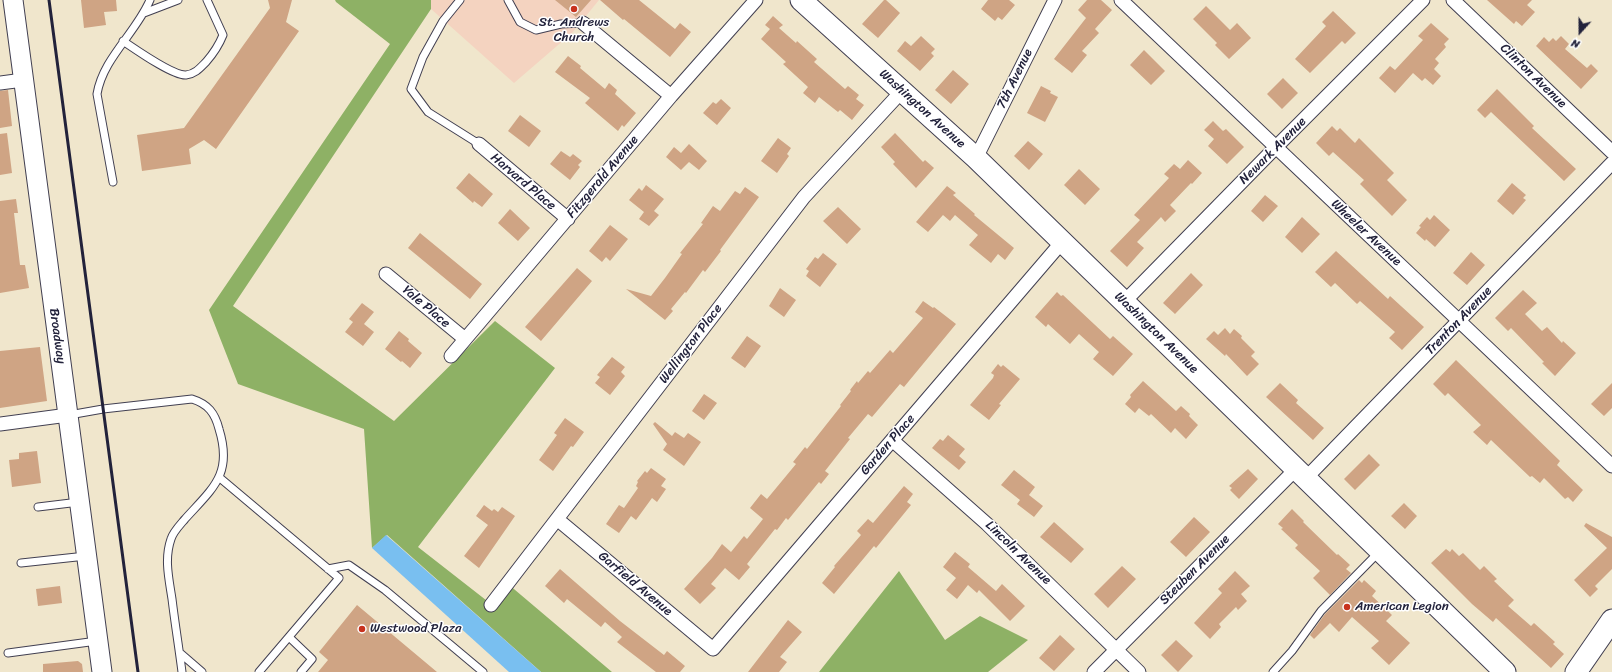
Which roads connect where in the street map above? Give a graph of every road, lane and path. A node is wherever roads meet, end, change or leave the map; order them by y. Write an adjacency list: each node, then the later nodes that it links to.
1 (13, 0): 16 (street, Broadway)
2 (150, 0): 13 (lane)
3 (178, 0): 13 (lane)
4 (207, 0): 15 (lane)
5 (460, 0): 20 (lane)
6 (508, 0): 14 (lane)
7 (756, 0): 19 (street, Fitzgerald Avenue)
8 (801, 0): 18 (main road, Washington Avenue)
9 (1055, 0): 23 (street, 7th Avenue)
10 (1121, 0): 21 (street, Wheeler Avenue)
11 (1423, 0): 21 (street, Newark Avenue)
12 (1453, 0): 22 (street, Clinton Avenue)
13 (144, 13): 15 (lane)
14 (583, 24): 19 (street)
15 (123, 41): 25 (lane)
16 (23, 80): 17 (street); 33 (street, Broadway)
17 (0, 83)
18 (902, 91): 23 (main road, Washington Avenue); 41 (street, Wellington Place)
19 (671, 96): 26 (street, Fitzgerald Avenue)
20 (479, 144): 26 (street, Harvard Place)
21 (1276, 147): 29 (street, Newark Avenue); 30 (street, Wheeler Avenue)
22 (1612, 152)
23 (976, 158): 27 (main road, Washington Avenue)
24 (1612, 163): 30 (street, Trenton Avenue)
25 (114, 182)
26 (568, 219): 31 (street, Fitzgerald Avenue)
27 (1062, 242): 29 (main road, Washington Avenue); 35 (street, Garden Place)
28 (386, 274): 31 (street, Yale Place)
29 (1124, 302): 37 (main road, Washington Avenue)
30 (1459, 321): 36 (street, Wheeler Avenue); 37 (street, Trenton Avenue)
31 (465, 339): 32 (street, Fitzgerald Avenue)
32 (451, 356)
33 (68, 415): 34 (street); 38 (lane); 39 (street, Broadway)
34 (0, 424)
35 (892, 440): 50 (street, Garden Place); 51 (street, Lincoln Avenue)
36 (1612, 466)
37 (1301, 473): 42 (main road, Washington Avenue); 51 (street, Steuben Avenue)
38 (220, 478): 45 (lane); 53 (lane)
39 (79, 502): 40 (lane); 43 (street, Broadway)
40 (38, 507)
41 (557, 519): 46 (street, Wellington Place); 50 (street, Garfield Avenue)
42 (1380, 550): 62 (lane); 63 (main road, Washington Avenue)
43 (86, 556): 44 (lane); 49 (street, Broadway)
44 (21, 563)
45 (328, 569): 48 (lane); 59 (lane)
46 (491, 605)
47 (1612, 620): 64 (main road)
48 (288, 637): 57 (lane); 58 (lane)
49 (98, 641): 52 (lane); 54 (street, Broadway)
50 (713, 649)
51 (1116, 649): 60 (street, Steuben Avenue); 61 (street, Lincoln Avenue)
52 (8, 652)
53 (180, 653): 55 (lane); 56 (lane)
54 (102, 672)
55 (182, 672)
56 (202, 672)
57 (259, 672)
58 (301, 672)
59 (483, 672)
60 (1094, 672)
61 (1139, 672)
62 (1273, 672)
63 (1505, 672)
64 (1576, 672)

